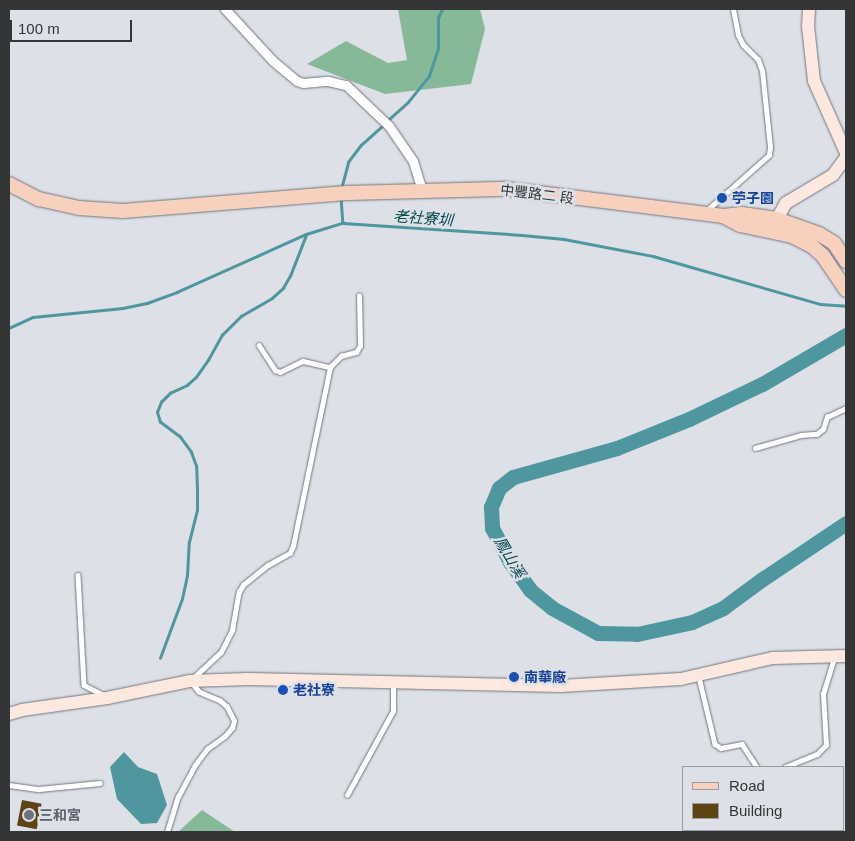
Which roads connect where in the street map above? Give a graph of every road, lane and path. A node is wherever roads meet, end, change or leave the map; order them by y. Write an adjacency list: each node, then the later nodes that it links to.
1 (225, 9): 7 (street)
2 (733, 9): 8 (lane)
3 (808, 9): 4 (street)
4 (846, 153)
5 (846, 157): 10 (street)
6 (9, 184): 7 (main road, 中豐路二 段)
7 (422, 191): 8 (main road, 中豐路二 段)
8 (703, 214): 9 (main road, 中豐路二 段)
9 (723, 216): 10 (main road, 中豐路二 段); 12 (main road, 中豐路二 段)
10 (777, 219): 11 (main road, 中豐路二 段)
11 (846, 261)
12 (846, 290)
13 (359, 296): 15 (lane)
14 (259, 345): 15 (lane)
15 (330, 367): 21 (lane)
16 (846, 408): 17 (lane)
17 (755, 448)
18 (78, 575): 23 (lane)
19 (840, 657): 20 (street); 26 (lane)
20 (698, 676): 22 (street); 25 (lane)
21 (190, 681): 22 (street); 23 (street); 30 (lane)
22 (393, 682): 29 (lane)
23 (107, 698): 24 (street)
24 (9, 714)
25 (756, 766)
26 (787, 766)
27 (100, 783): 28 (lane)
28 (9, 785)
29 (348, 795)
30 (167, 832)

